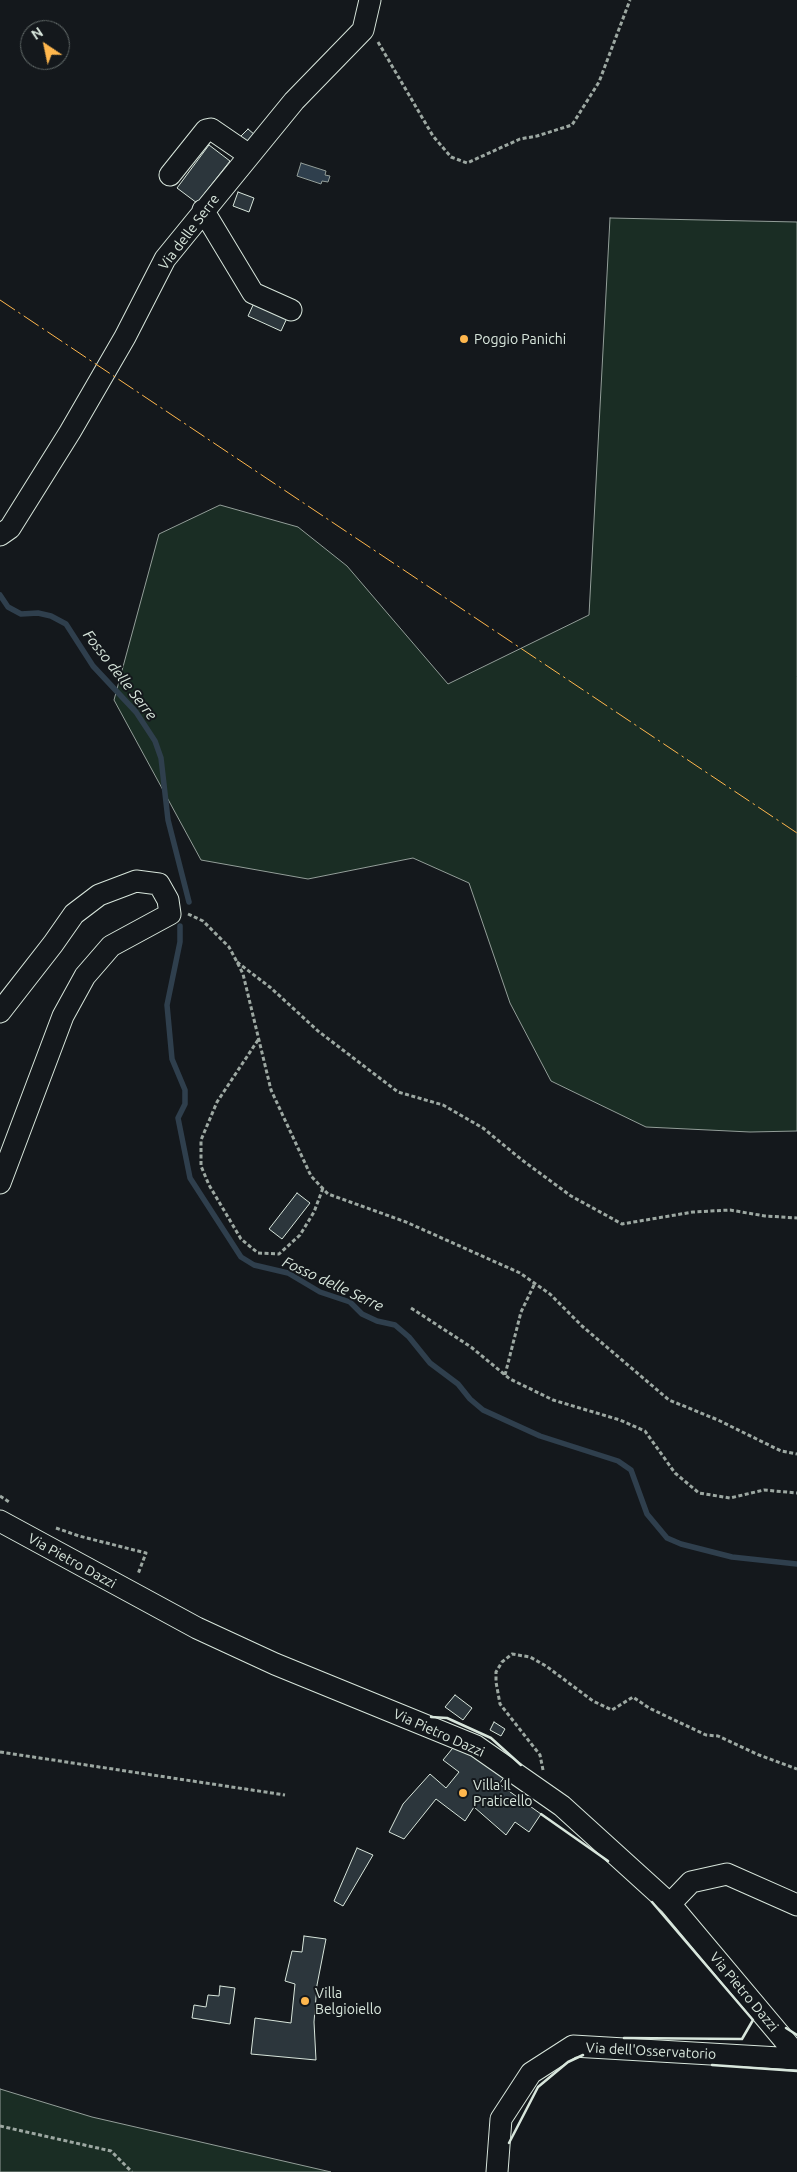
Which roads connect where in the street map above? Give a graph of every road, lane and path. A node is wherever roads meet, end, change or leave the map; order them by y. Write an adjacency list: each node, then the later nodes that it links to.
1 (370, 0): 3 (street)
2 (630, 0): 3 (path)
3 (363, 30): 4 (street, Via delle Serre)
4 (249, 155): 5 (street); 6 (street, Via delle Serre)
5 (170, 175)
6 (203, 210): 7 (street); 8 (street, Via delle Serre)
7 (291, 310)
8 (0, 536)
9 (170, 914): 10 (path); 11 (street); 13 (street)
10 (237, 962): 12 (path); 15 (path)
11 (0, 1012)
12 (258, 1039): 14 (path); 14 (path)
13 (0, 1183)
14 (323, 1188): 16 (path)
15 (797, 1218)
16 (535, 1283): 18 (path); 19 (path)
17 (410, 1308): 18 (path)
18 (506, 1375): 20 (path)
19 (797, 1454)
20 (797, 1493)
21 (0, 1496): 22 (path)
22 (14, 1505)
23 (0, 1521): 25 (street, Via Pietro Dazzi)
24 (52, 1526): 25 (path)
25 (130, 1593): 28 (street, Via Pietro Dazzi)
26 (0, 1752): 29 (path)
27 (797, 1769): 28 (path)
28 (538, 1789): 30 (street, Via Pietro Dazzi)
29 (285, 1795)
30 (670, 1904): 31 (street); 32 (street, Via Pietro Dazzi)
31 (797, 1905)
32 (797, 2055)
33 (797, 2060): 36 (street, Via dell'Osservatorio)
34 (0, 2126): 35 (path)
35 (132, 2172)
36 (497, 2172)

